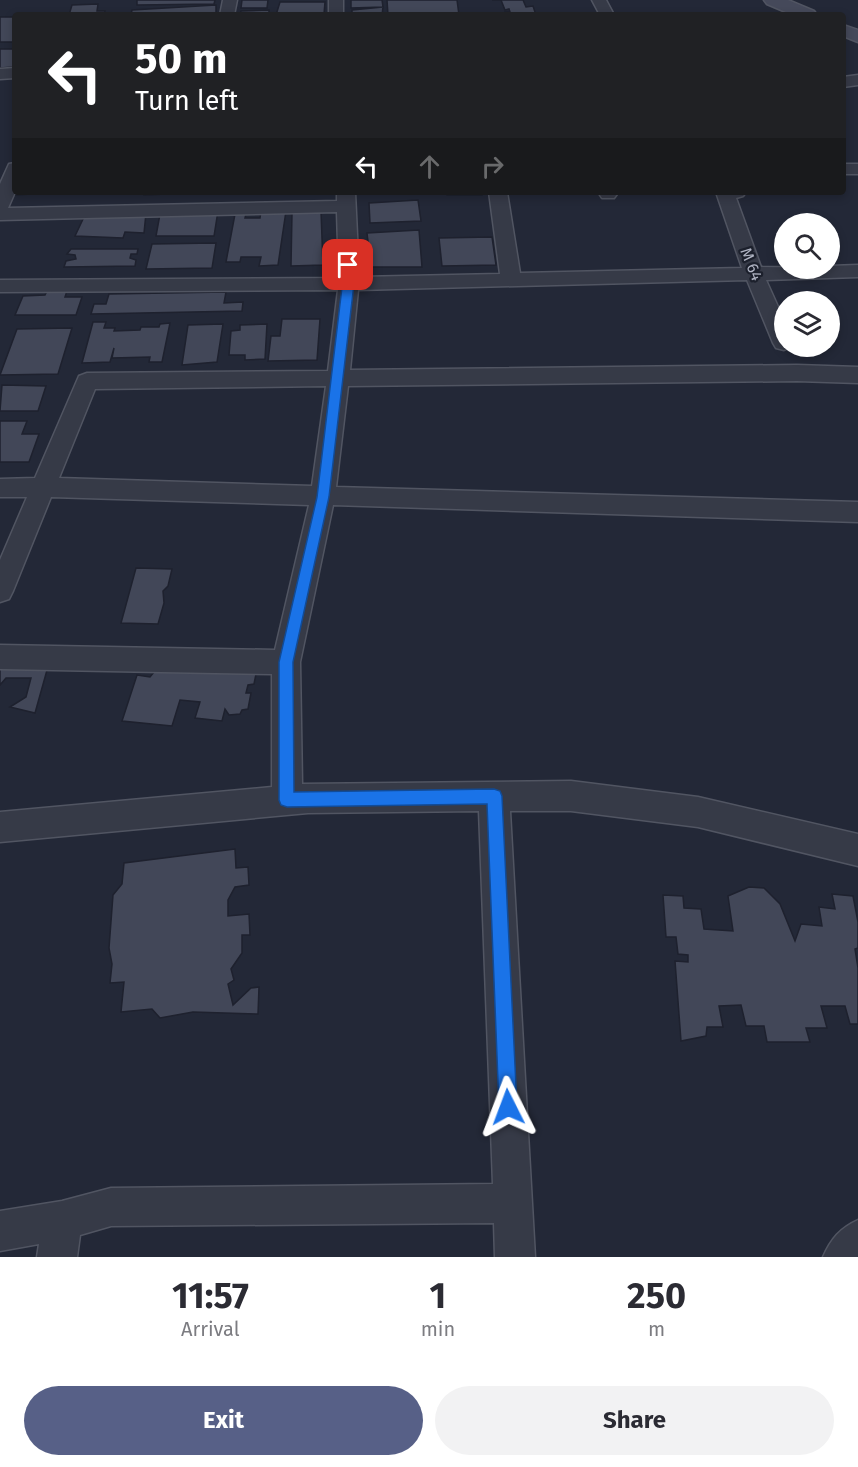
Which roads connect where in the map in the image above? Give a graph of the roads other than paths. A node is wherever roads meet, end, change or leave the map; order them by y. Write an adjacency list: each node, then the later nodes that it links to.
1 (773, 0): 2 (street); 3 (street)
2 (781, 0)
3 (801, 12)
4 (12, 176): 8 (street)
5 (498, 195): 12 (street)
6 (726, 195): 11 (street, M 64)
7 (347, 199): 9 (street); 13 (street)
8 (0, 207)
9 (0, 214)
10 (858, 271): 11 (street)
11 (754, 274): 12 (street); 15 (street, M 64)
12 (512, 280): 13 (street)
13 (349, 284): 14 (street); 19 (street)
14 (0, 286)
15 (774, 320)
16 (790, 357): 17 (street, M 64)
17 (796, 373): 18 (street); 19 (street)
18 (858, 375)
19 (338, 380): 20 (street); 22 (street)
20 (42, 487): 21 (street); 22 (street); 24 (street)
21 (0, 488)
22 (323, 497): 23 (street); 26 (street)
23 (858, 512)
24 (0, 591)
25 (0, 657): 26 (street)
26 (286, 662): 27 (street)
27 (287, 785): 28 (street); 29 (street)
28 (494, 796): 30 (street); 31 (street)
29 (0, 827)
30 (858, 850)
31 (513, 1203): 33 (street); 35 (street)
32 (0, 1231): 33 (street)
33 (59, 1238)
34 (858, 1240): 36 (street)
35 (515, 1257)
36 (843, 1257)

